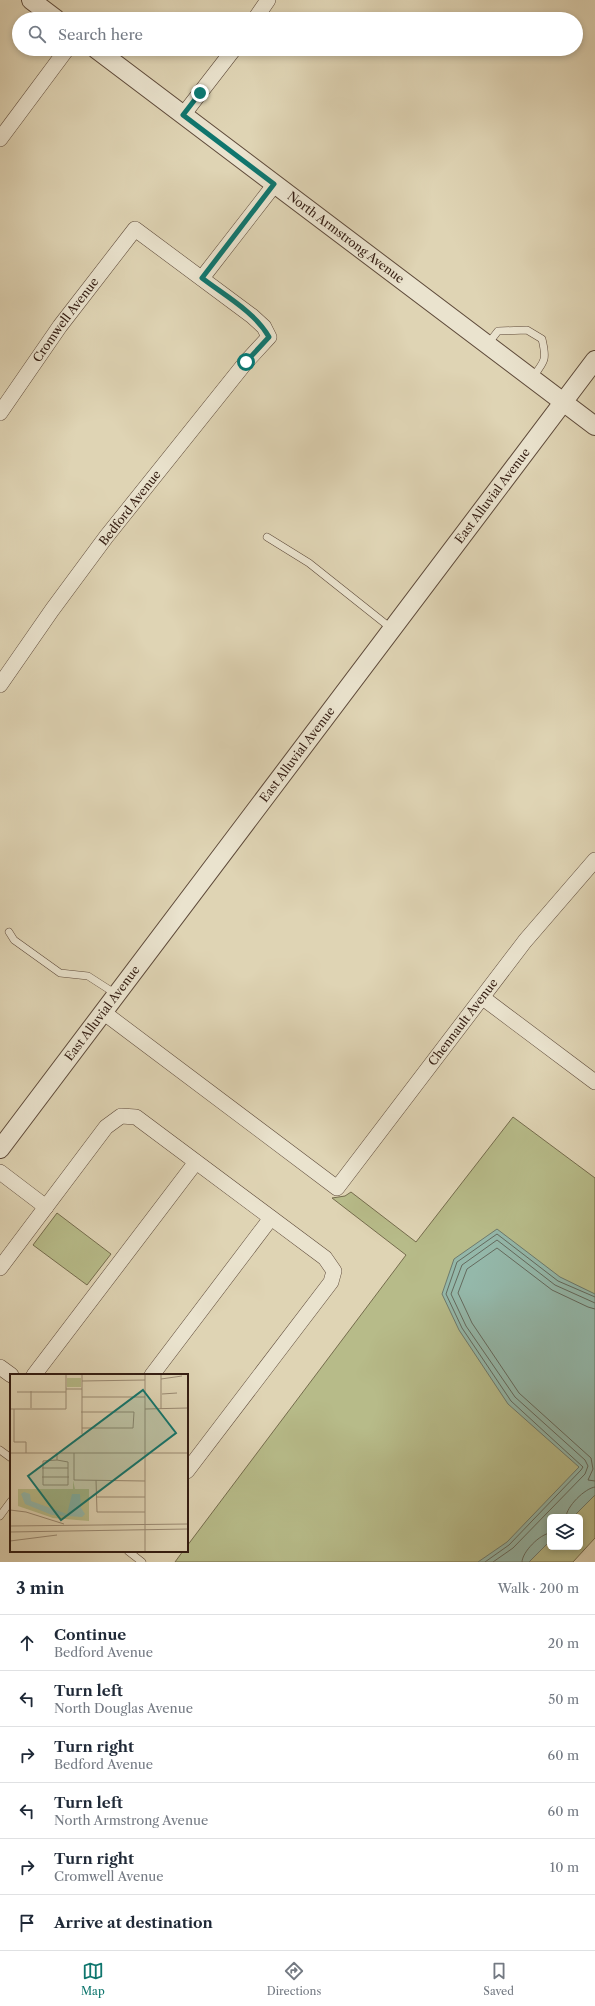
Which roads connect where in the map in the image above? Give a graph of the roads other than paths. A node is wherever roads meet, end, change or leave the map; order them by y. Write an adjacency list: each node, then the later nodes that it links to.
1 (31, 0): 3 (street)
2 (268, 0): 4 (street)
3 (47, 12)
4 (260, 12)
5 (62, 56): 9 (street)
6 (105, 56): 8 (street, North Armstrong Avenue)
7 (229, 56): 8 (street)
8 (183, 115): 10 (street, North Armstrong Avenue)
9 (0, 139)
10 (274, 184): 11 (street); 12 (street, North Armstrong Avenue)
11 (202, 278): 16 (street, Cromwell Avenue); 20 (street, Bedford Avenue)
12 (487, 345): 14 (street, North Armstrong Avenue); 14 (lane)
13 (595, 360): 15 (street, East Alluvial Avenue)
14 (532, 378): 15 (street, North Armstrong Avenue)
15 (563, 402): 17 (street, North Armstrong Avenue); 19 (street, East Alluvial Avenue)
16 (0, 413)
17 (595, 426)
18 (267, 538): 19 (lane)
19 (392, 629): 23 (street, East Alluvial Avenue)
20 (0, 686)
21 (595, 860): 24 (street, Chennault Avenue)
22 (9, 932): 23 (lane)
23 (117, 994): 25 (street, East Alluvial Avenue)
24 (483, 998): 25 (street, Chennault Avenue); 26 (street)
25 (103, 1012): 27 (street, East Alluvial Avenue)
26 (595, 1082)
27 (0, 1148)
28 (196, 1162): 30 (street); 31 (street); 35 (street)
29 (0, 1172): 30 (street)
30 (46, 1208): 32 (street)
31 (271, 1218): 36 (street); 39 (street)
32 (0, 1268)
33 (0, 1367): 34 (street)
34 (10, 1374)
35 (35, 1374)
36 (153, 1374)
37 (0, 1450): 38 (lane)
38 (10, 1457)
39 (188, 1470)
40 (10, 1502): 41 (lane)
41 (0, 1516)
42 (129, 1552): 43 (lane)
43 (142, 1562)

